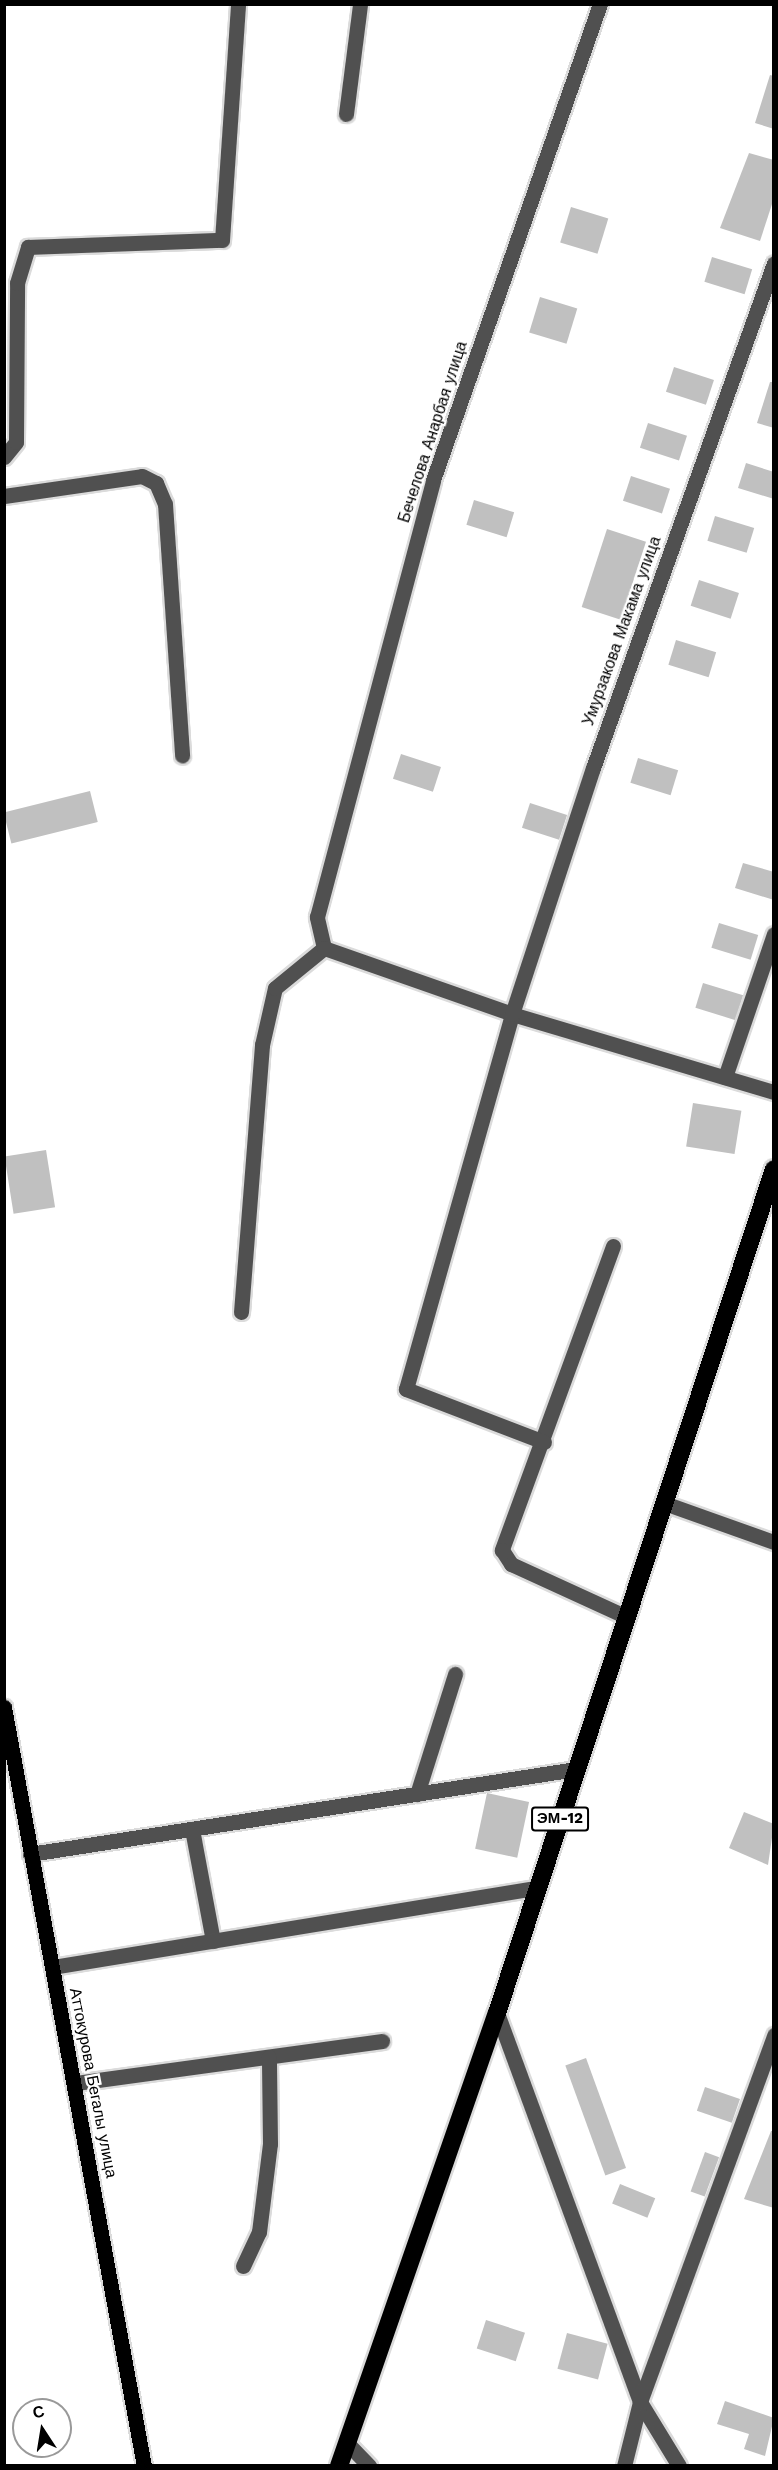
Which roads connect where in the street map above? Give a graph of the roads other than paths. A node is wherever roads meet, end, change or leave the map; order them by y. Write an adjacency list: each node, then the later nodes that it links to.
1 (238, 4): 6 (street)
2 (360, 4): 4 (street)
3 (600, 4): 10 (street, Бечелова Анарбая улица)
4 (346, 114)
5 (774, 263): 11 (street, Умурзакова Макама улица)
6 (4, 457)
7 (4, 496): 8 (street)
8 (182, 755)
9 (774, 934): 12 (street)
10 (324, 948): 11 (street); 16 (street)
11 (512, 1014): 12 (street); 17 (street, Умурзакова Макама улица)
12 (725, 1077): 13 (street)
13 (774, 1092)
14 (774, 1169): 18 (highway, ЭМ-12)
15 (613, 1246): 17 (street)
16 (241, 1312)
17 (544, 1442): 20 (street)
18 (667, 1504): 19 (street); 20 (highway, ЭМ-12)
19 (774, 1542)
20 (627, 1617): 23 (highway, ЭМ-12)
21 (455, 1674): 24 (street)
22 (4, 1707): 26 (main road, Аттокурова Бегалы улица)
23 (576, 1769): 24 (street); 27 (highway, ЭМ-12)
24 (417, 1794): 25 (street)
25 (192, 1829): 26 (street); 28 (street)
26 (30, 1854): 29 (main road, Аттокурова Бегалы улица)
27 (537, 1888): 28 (street); 30 (highway, ЭМ-12)
28 (213, 1941): 29 (street)
29 (53, 1967): 34 (main road, Аттокурова Бегалы улица)
30 (497, 2013): 36 (street); 37 (highway, ЭМ-12)
31 (774, 2035): 36 (street)
32 (382, 2041): 33 (street)
33 (269, 2056): 34 (street); 35 (street)
34 (76, 2084): 38 (main road, Аттокурова Бегалы улица)
35 (243, 2266)
36 (640, 2402): 41 (street); 42 (street)
37 (347, 2443): 39 (highway, ЭМ-12); 40 (street)
38 (144, 2466)
39 (339, 2466)
40 (369, 2466)
41 (624, 2466)
42 (679, 2466)

